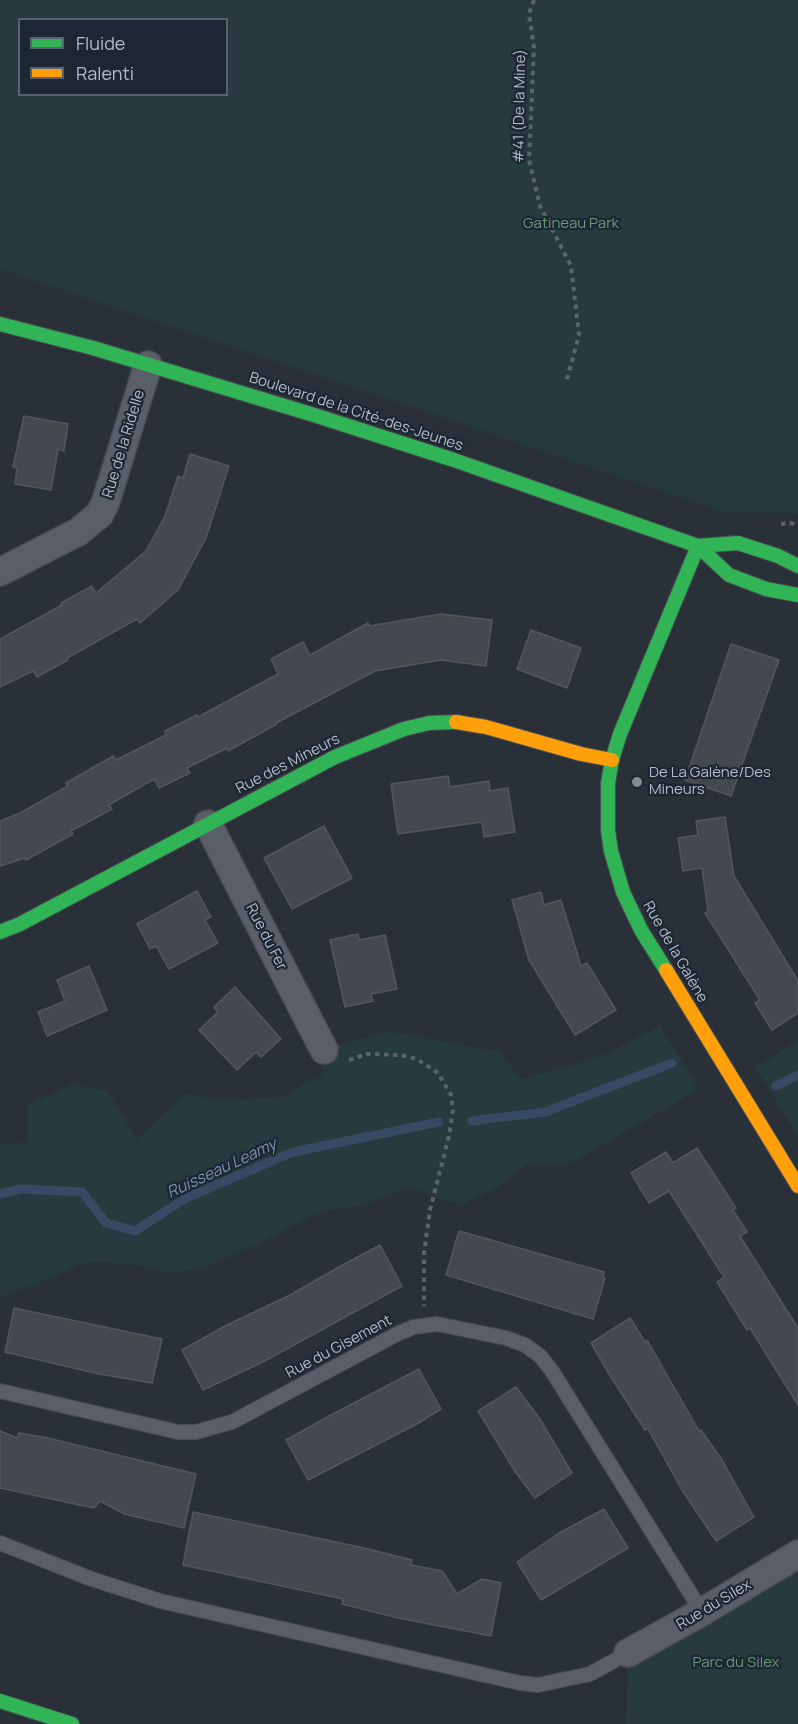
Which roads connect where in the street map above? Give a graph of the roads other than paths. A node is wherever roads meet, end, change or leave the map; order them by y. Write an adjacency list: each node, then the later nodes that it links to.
1 (0, 324): 2 (main road, Boulevard de la Cité-des-Jeunes)
2 (148, 365): 3 (main road, Boulevard de la Cité-des-Jeunes); 5 (street, Rue de la Ridelle)
3 (698, 546): 4 (main road, Boulevard de la Cité-des-Jeunes); 6 (main road, Boulevard de la Cité-des-Jeunes); 7 (main road, Rue de la Galène)
4 (798, 566)
5 (0, 572)
6 (798, 595)
7 (612, 760): 8 (main road, Rue des Mineurs); 11 (main road, Rue de la Galène)
8 (208, 824): 9 (main road, Rue des Mineurs); 10 (street, Rue du Fer)
9 (0, 933)
10 (324, 1050)
11 (798, 1186)
12 (0, 1391): 15 (lane, Rue du Gisement)
13 (0, 1543): 16 (lane)
14 (798, 1554): 15 (street, Rue du Silex)
15 (702, 1612): 16 (street, Rue du Silex)
16 (628, 1653)
17 (0, 1701): 18 (main road)
18 (72, 1724)

